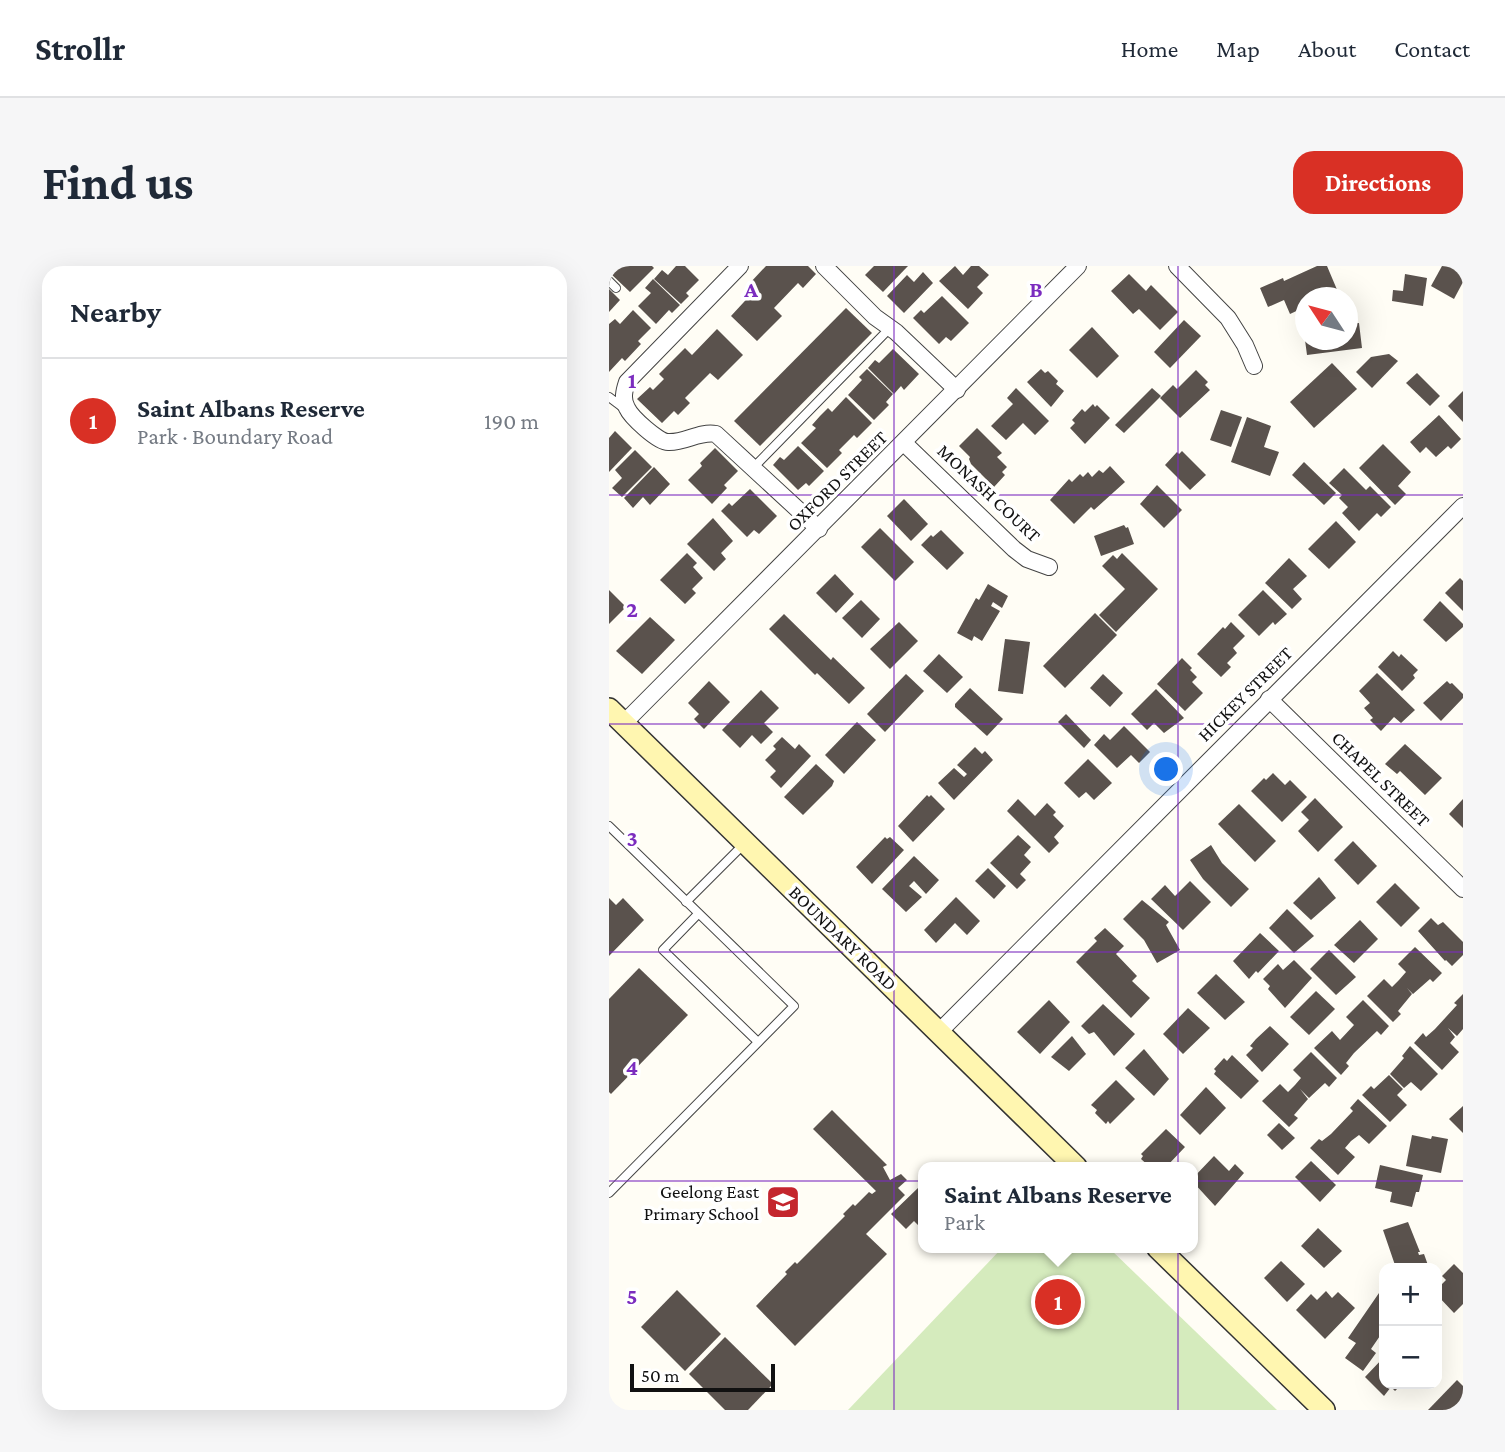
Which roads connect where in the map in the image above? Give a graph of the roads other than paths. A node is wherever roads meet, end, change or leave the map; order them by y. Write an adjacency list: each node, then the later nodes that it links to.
1 (740, 266): 9 (street)
2 (824, 266): 5 (street)
3 (1078, 266): 7 (street, OXFORD STREET)
4 (1177, 266): 6 (street)
5 (889, 328): 7 (street); 11 (lane)
6 (1254, 366)
7 (957, 390): 10 (street, OXFORD STREET)
8 (609, 397): 9 (lane)
9 (627, 410): 11 (street)
10 (904, 443): 13 (street, OXFORD STREET); 14 (street, MONASH COURT)
11 (754, 467): 13 (street)
12 (1463, 506): 15 (street, HICKEY STREET)
13 (819, 529): 16 (street, OXFORD STREET)
14 (1049, 567)
15 (1269, 699): 19 (street, CHAPEL STREET); 22 (street, HICKEY STREET)
16 (616, 717): 18 (main road, BOUNDARY ROAD)
17 (609, 826): 20 (lane)
18 (745, 843): 20 (lane); 22 (main road, BOUNDARY ROAD)
19 (1461, 884)
20 (686, 902): 21 (lane)
21 (698, 914): 23 (lane); 23 (lane)
22 (939, 1032): 24 (main road, BOUNDARY ROAD)
23 (758, 1042): 25 (lane)
24 (1071, 1162)
25 (609, 1193)
26 (1163, 1253): 27 (main road)
27 (1324, 1410)

